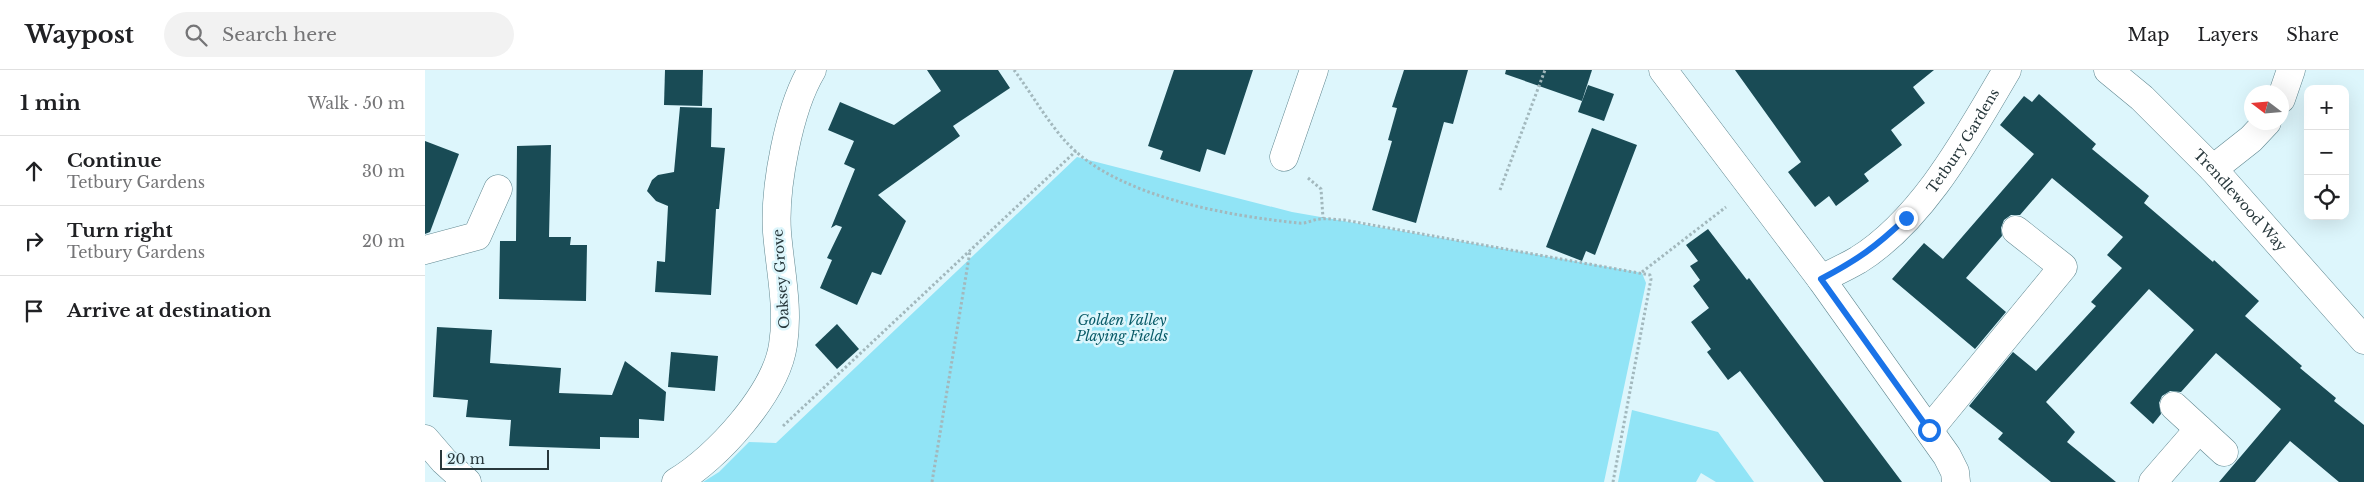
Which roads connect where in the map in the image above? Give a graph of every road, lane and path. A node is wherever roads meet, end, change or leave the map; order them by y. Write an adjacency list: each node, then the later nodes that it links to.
1 (1015, 70): 11 (path)
2 (1314, 70): 12 (street)
3 (1545, 70): 16 (path)
4 (1663, 70): 14 (street)
5 (2007, 70): 22 (street, Tetbury Gardens)
6 (2108, 70): 13 (street, Trendlewood Way)
7 (2291, 70): 9 (street)
8 (809, 71): 31 (street, Oaksey Grove)
9 (2286, 85)
10 (2259, 130): 13 (street)
11 (1076, 151): 17 (path); 20 (path)
12 (1284, 157): 17 (path)
13 (2213, 169): 23 (street, Trendlewood Way)
14 (1752, 187): 21 (path); 22 (street)
15 (499, 189): 19 (street)
16 (1500, 190)
17 (1323, 218): 21 (path)
18 (2016, 230): 26 (street)
19 (425, 250)
20 (970, 251): 27 (path); 32 (path)
21 (1641, 273): 33 (path)
22 (1821, 279): 26 (street)
23 (2364, 340)
24 (2174, 406): 25 (street)
25 (2199, 429): 29 (street); 35 (street)
26 (1929, 430): 34 (street)
27 (778, 431)
28 (425, 440): 30 (street)
29 (2224, 452)
30 (467, 482)
31 (676, 482)
32 (933, 482)
33 (1613, 482)
34 (1956, 482)
35 (2153, 482)

